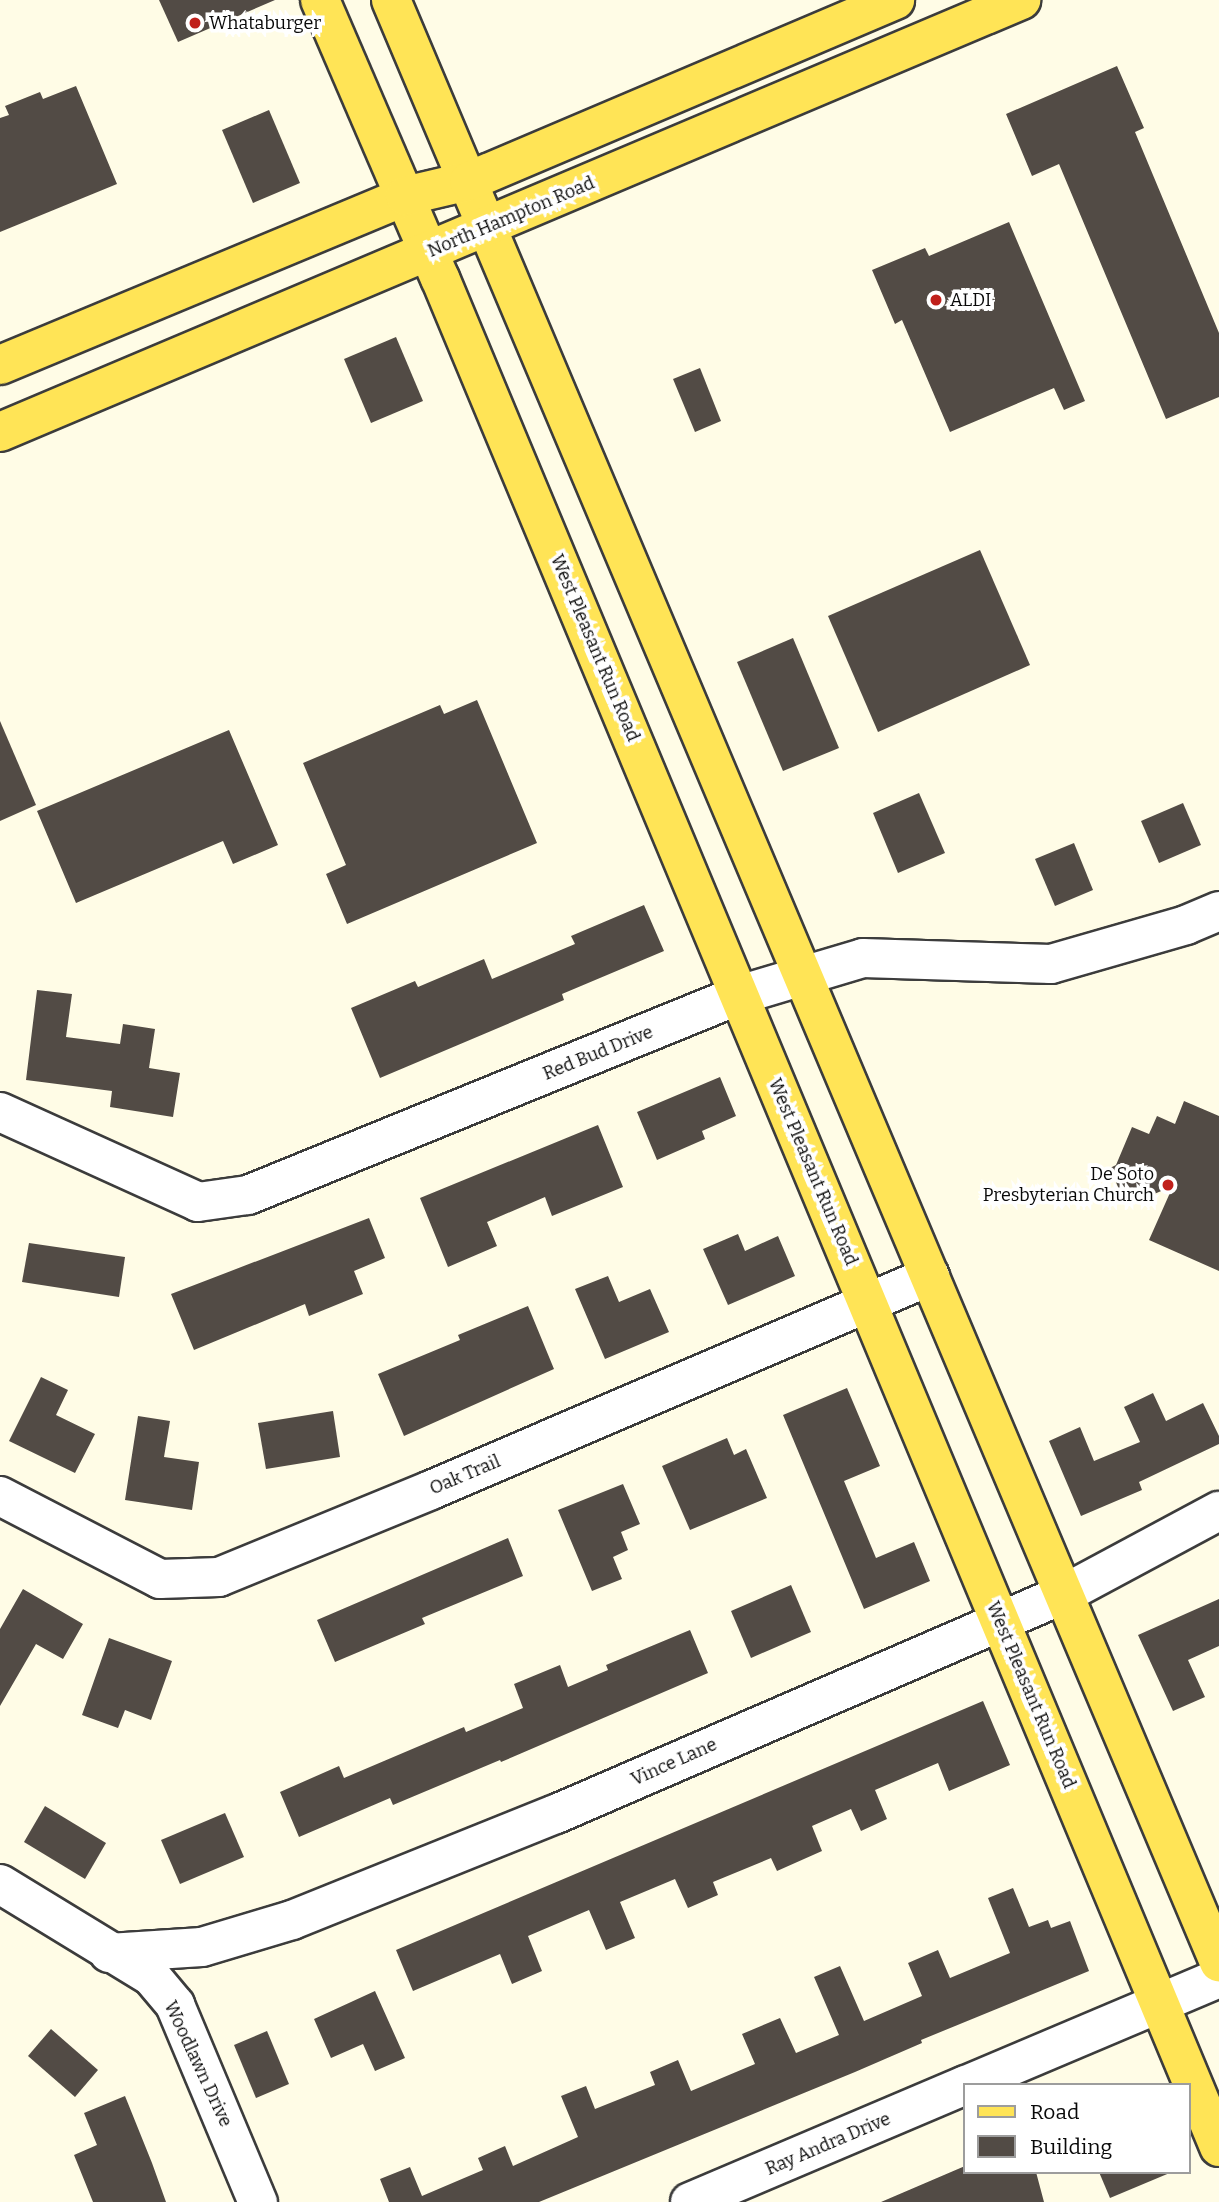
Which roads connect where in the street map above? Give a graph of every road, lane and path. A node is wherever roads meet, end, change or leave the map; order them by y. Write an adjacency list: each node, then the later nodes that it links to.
1 (320, 0): 8 (main road, West Pleasant Run Road)
2 (391, 0): 7 (main road)
3 (895, 0): 5 (main road)
4 (1021, 0): 6 (main road, North Hampton Road)
5 (802, 40): 6 (main road); 7 (main road)
6 (821, 85): 9 (main road, North Hampton Road)
7 (469, 180): 8 (main road); 9 (main road)
8 (405, 196): 10 (main road, West Pleasant Run Road); 11 (main road)
9 (489, 227): 10 (main road, North Hampton Road); 14 (main road)
10 (429, 251): 12 (main road, North Hampton Road); 15 (main road, West Pleasant Run Road)
11 (0, 365)
12 (0, 432)
13 (1219, 911): 14 (street, Red Bud Drive)
14 (804, 976): 15 (street, Red Bud Drive); 17 (main road)
15 (739, 995): 16 (street, Red Bud Drive); 18 (main road, West Pleasant Run Road)
16 (0, 1112)
17 (930, 1276): 18 (street, Oak Trail); 21 (main road)
18 (867, 1302): 19 (street, Oak Trail); 22 (main road, West Pleasant Run Road)
19 (0, 1496)
20 (1219, 1511): 21 (street, Vince Lane)
21 (1064, 1594): 22 (street, Vince Lane); 25 (main road)
22 (999, 1621): 24 (street, Vince Lane); 27 (main road, West Pleasant Run Road)
23 (0, 1884): 24 (street, Woodlawn Drive)
24 (110, 1953): 31 (street, Woodlawn Drive)
25 (1219, 1962)
26 (1219, 1978): 27 (street, Ray Andra Drive)
27 (1159, 2003): 28 (street, Ray Andra Drive); 30 (main road, West Pleasant Run Road)
28 (971, 2083)
29 (964, 2086): 32 (street, Ray Andra Drive)
30 (1219, 2147)
31 (258, 2202)
32 (690, 2202)

